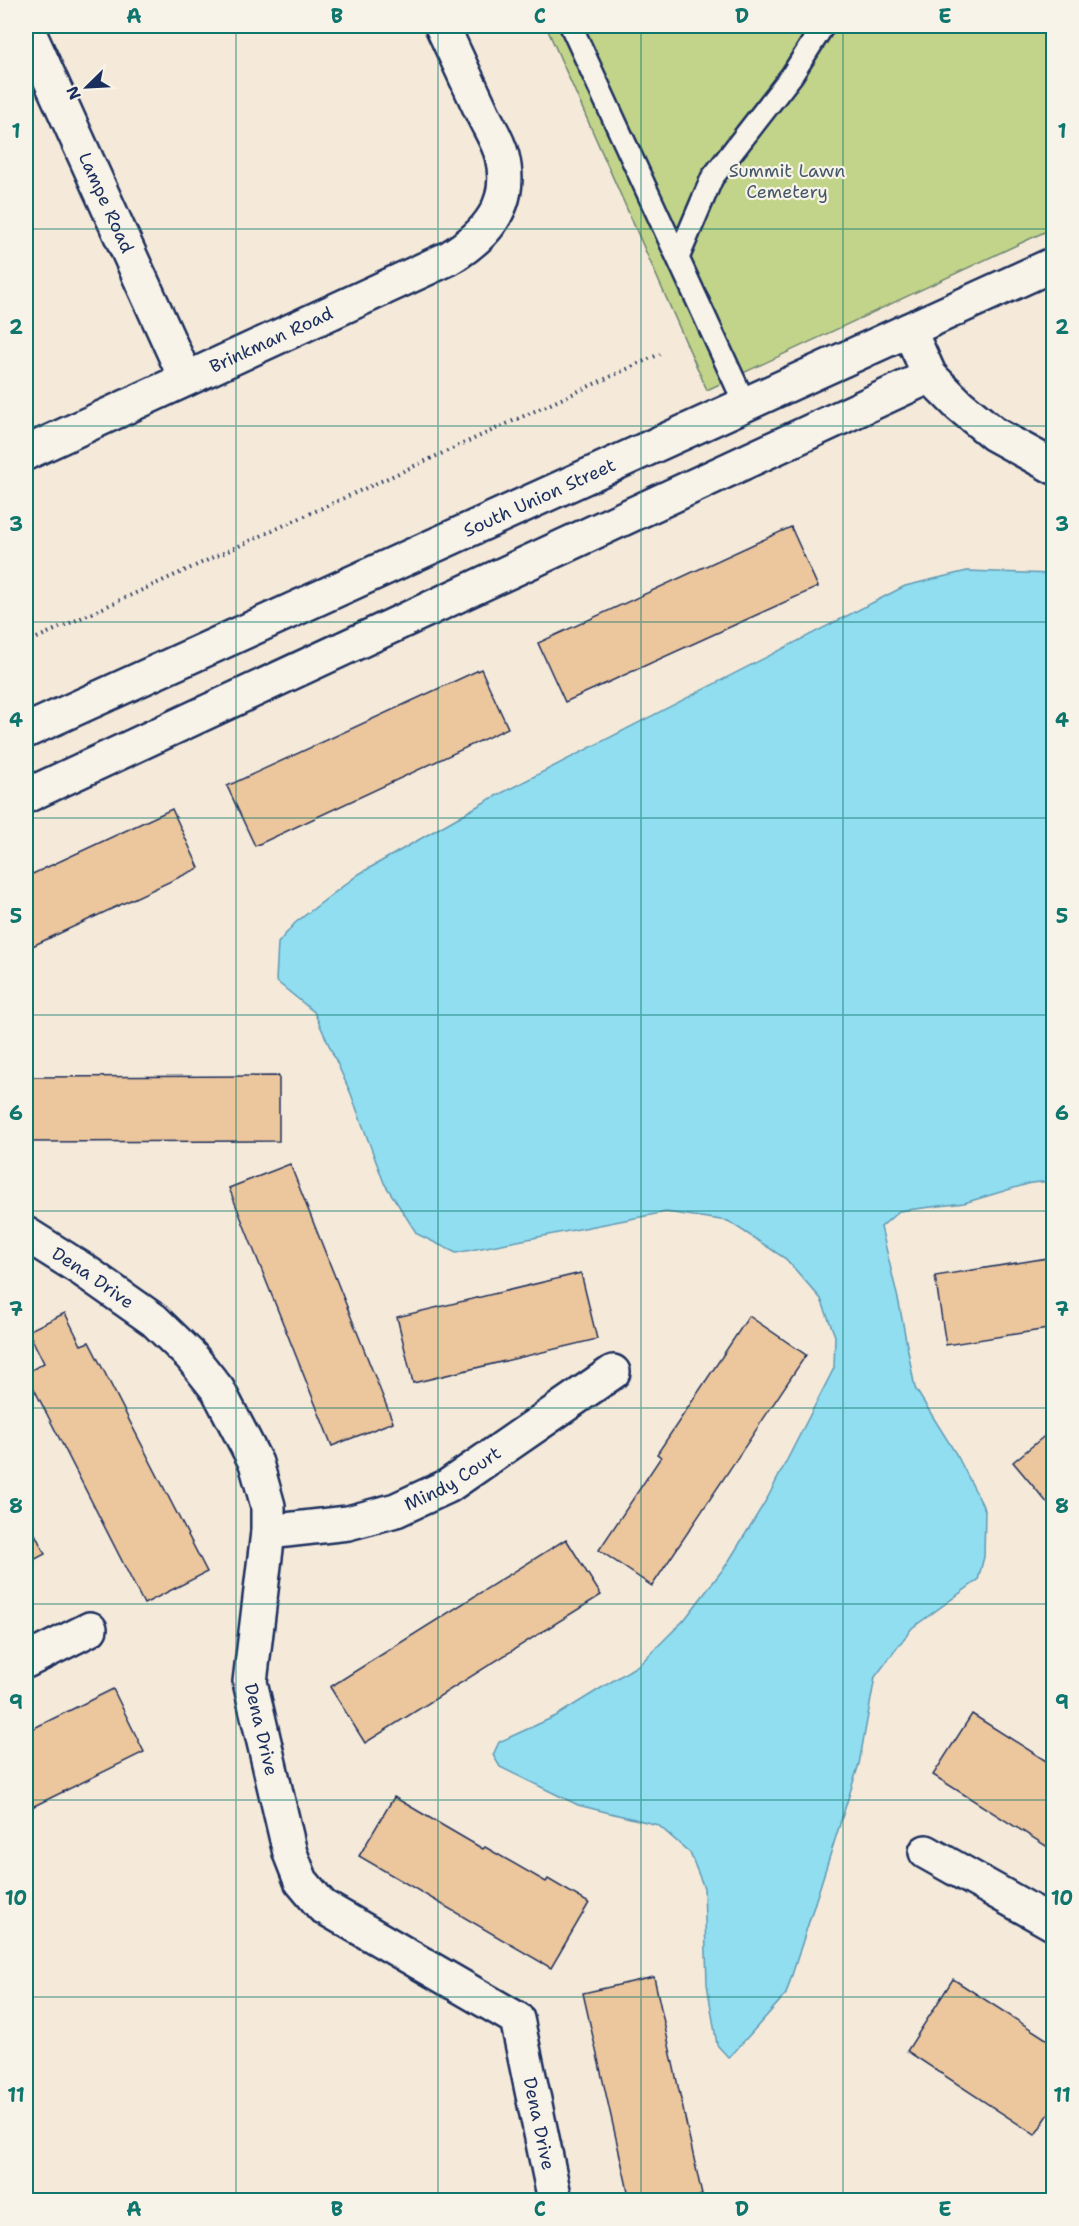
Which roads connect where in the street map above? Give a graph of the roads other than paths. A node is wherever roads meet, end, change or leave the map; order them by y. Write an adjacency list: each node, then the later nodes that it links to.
1 (26, 26): 9 (street, Lampe Road)
2 (442, 26): 9 (street, Brinkman Road)
3 (571, 26): 5 (lane)
4 (823, 26): 5 (lane)
5 (678, 258): 10 (lane)
6 (1053, 264): 7 (street, South Union Street)
7 (909, 330): 8 (street); 10 (street, South Union Street)
8 (930, 376): 12 (street); 14 (street)
9 (186, 379): 11 (street, Brinkman Road)
10 (745, 404): 13 (street, South Union Street)
11 (26, 453)
12 (1053, 467)
13 (26, 731)
14 (26, 796)
15 (26, 1234): 17 (street, Dena Drive)
16 (613, 1372): 17 (street, Mindy Court)
17 (268, 1532): 22 (street, Dena Drive)
18 (90, 1629): 19 (street)
19 (26, 1661)
20 (926, 1852): 21 (street)
21 (1053, 1924)
22 (555, 2200)

